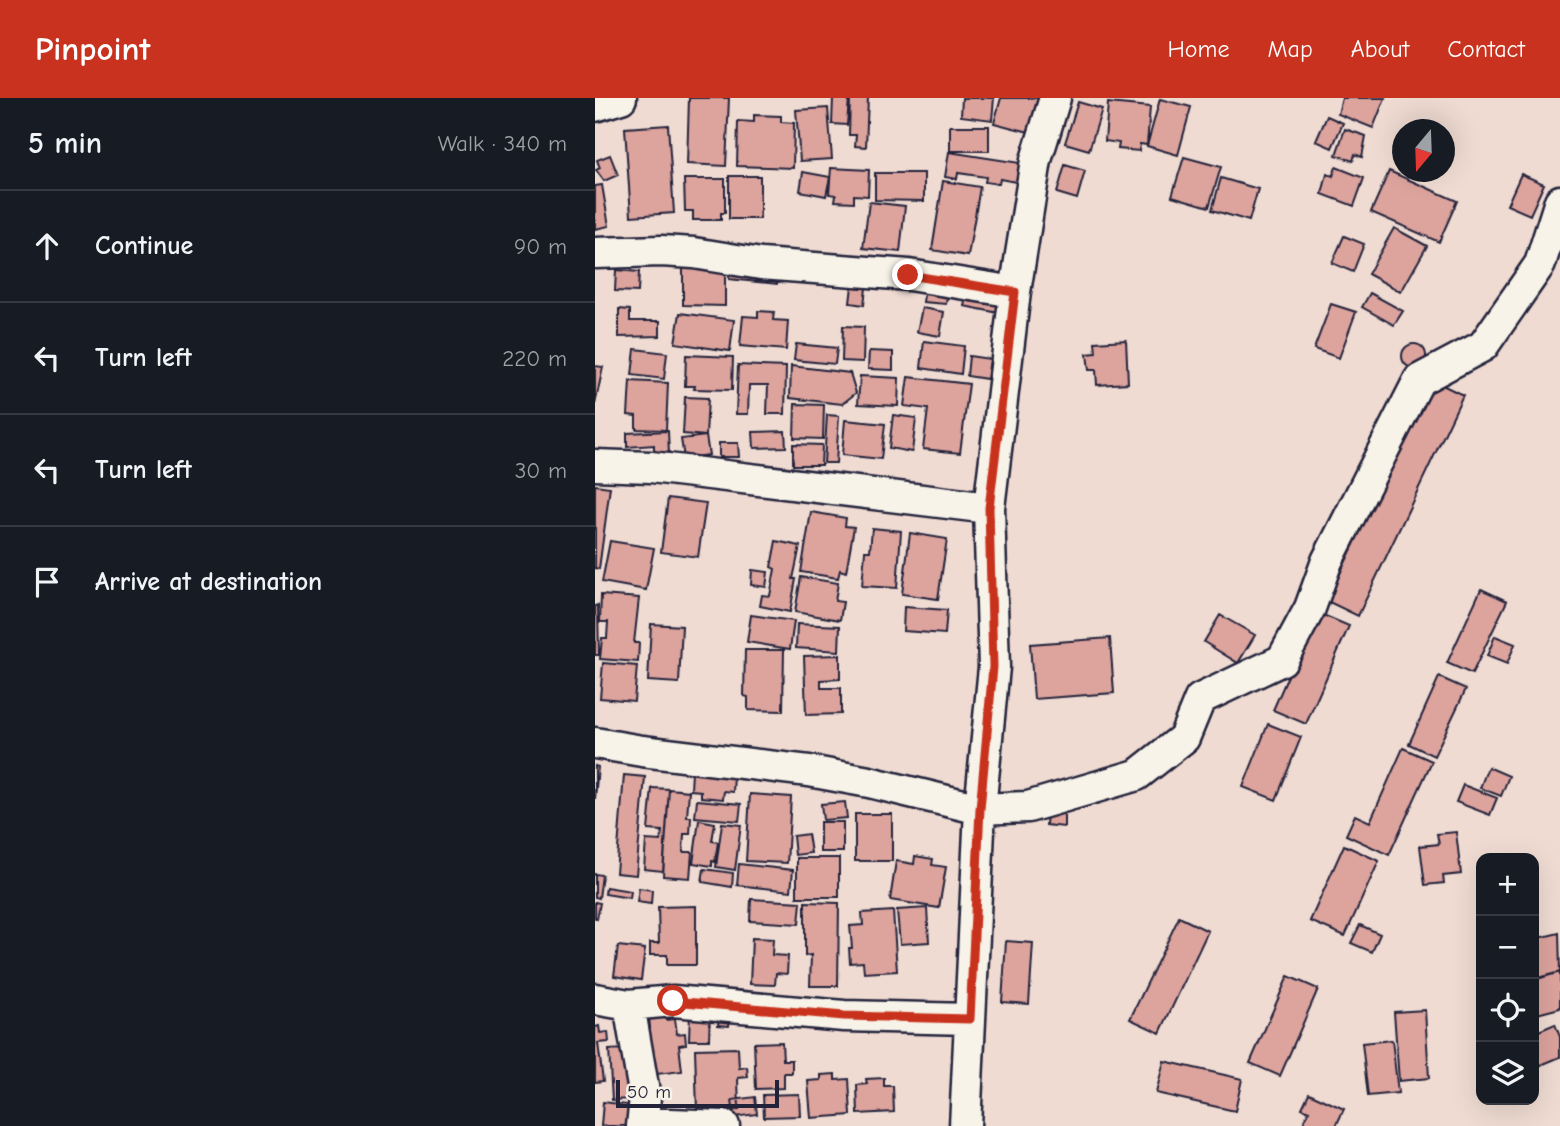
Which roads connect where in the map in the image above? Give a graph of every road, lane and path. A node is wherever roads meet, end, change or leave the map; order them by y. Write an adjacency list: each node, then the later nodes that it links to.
1 (621, 98): 3 (street)
2 (1055, 98): 6 (street)
3 (595, 106)
4 (1560, 201): 10 (street)
5 (595, 253): 6 (street)
6 (1015, 292): 8 (street)
7 (595, 464): 8 (street)
8 (989, 508): 10 (street)
9 (595, 743): 10 (street)
10 (980, 809): 13 (street)
11 (595, 999): 12 (street)
12 (629, 1005): 13 (street); 14 (street)
13 (970, 1019): 16 (street)
14 (643, 1125): 15 (street)
15 (725, 1126)
16 (965, 1126)

